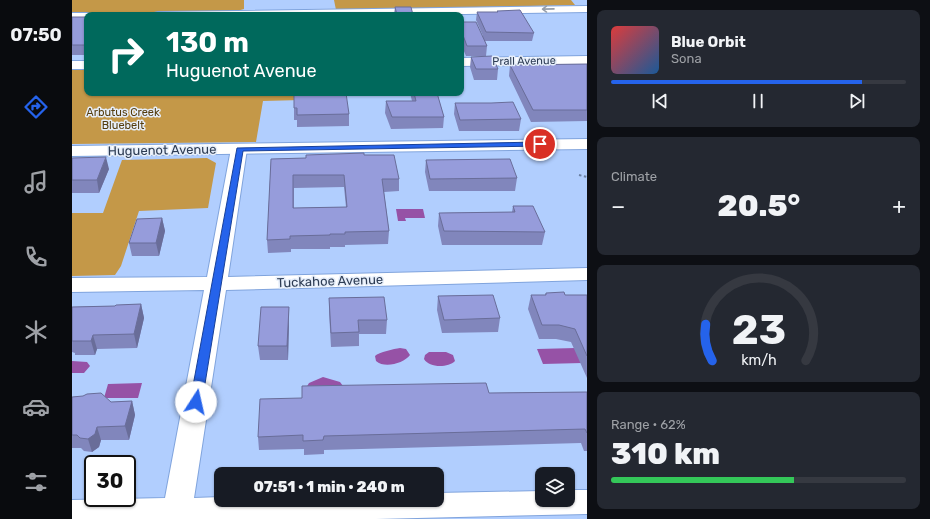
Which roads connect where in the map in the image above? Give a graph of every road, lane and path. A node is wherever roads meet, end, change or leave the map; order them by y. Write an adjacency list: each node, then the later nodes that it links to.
1 (587, 9): 2 (street, one-way to 2)
2 (208, 12)
3 (72, 16): 4 (street)
4 (84, 16)
5 (587, 60): 6 (street, Prall Avenue)
6 (464, 62)
7 (72, 65): 8 (street)
8 (84, 65)
9 (587, 144): 10 (street, Huguenot Avenue)
10 (239, 149): 11 (street, Huguenot Avenue); 15 (street)
11 (72, 151)
12 (579, 175): 13 (path)
13 (587, 177)
14 (587, 274): 15 (street, Tuckahoe Avenue)
15 (217, 284): 16 (street, Tuckahoe Avenue); 19 (street)
16 (72, 285)
17 (587, 502): 19 (street)
18 (72, 513): 19 (street)
19 (176, 514)

